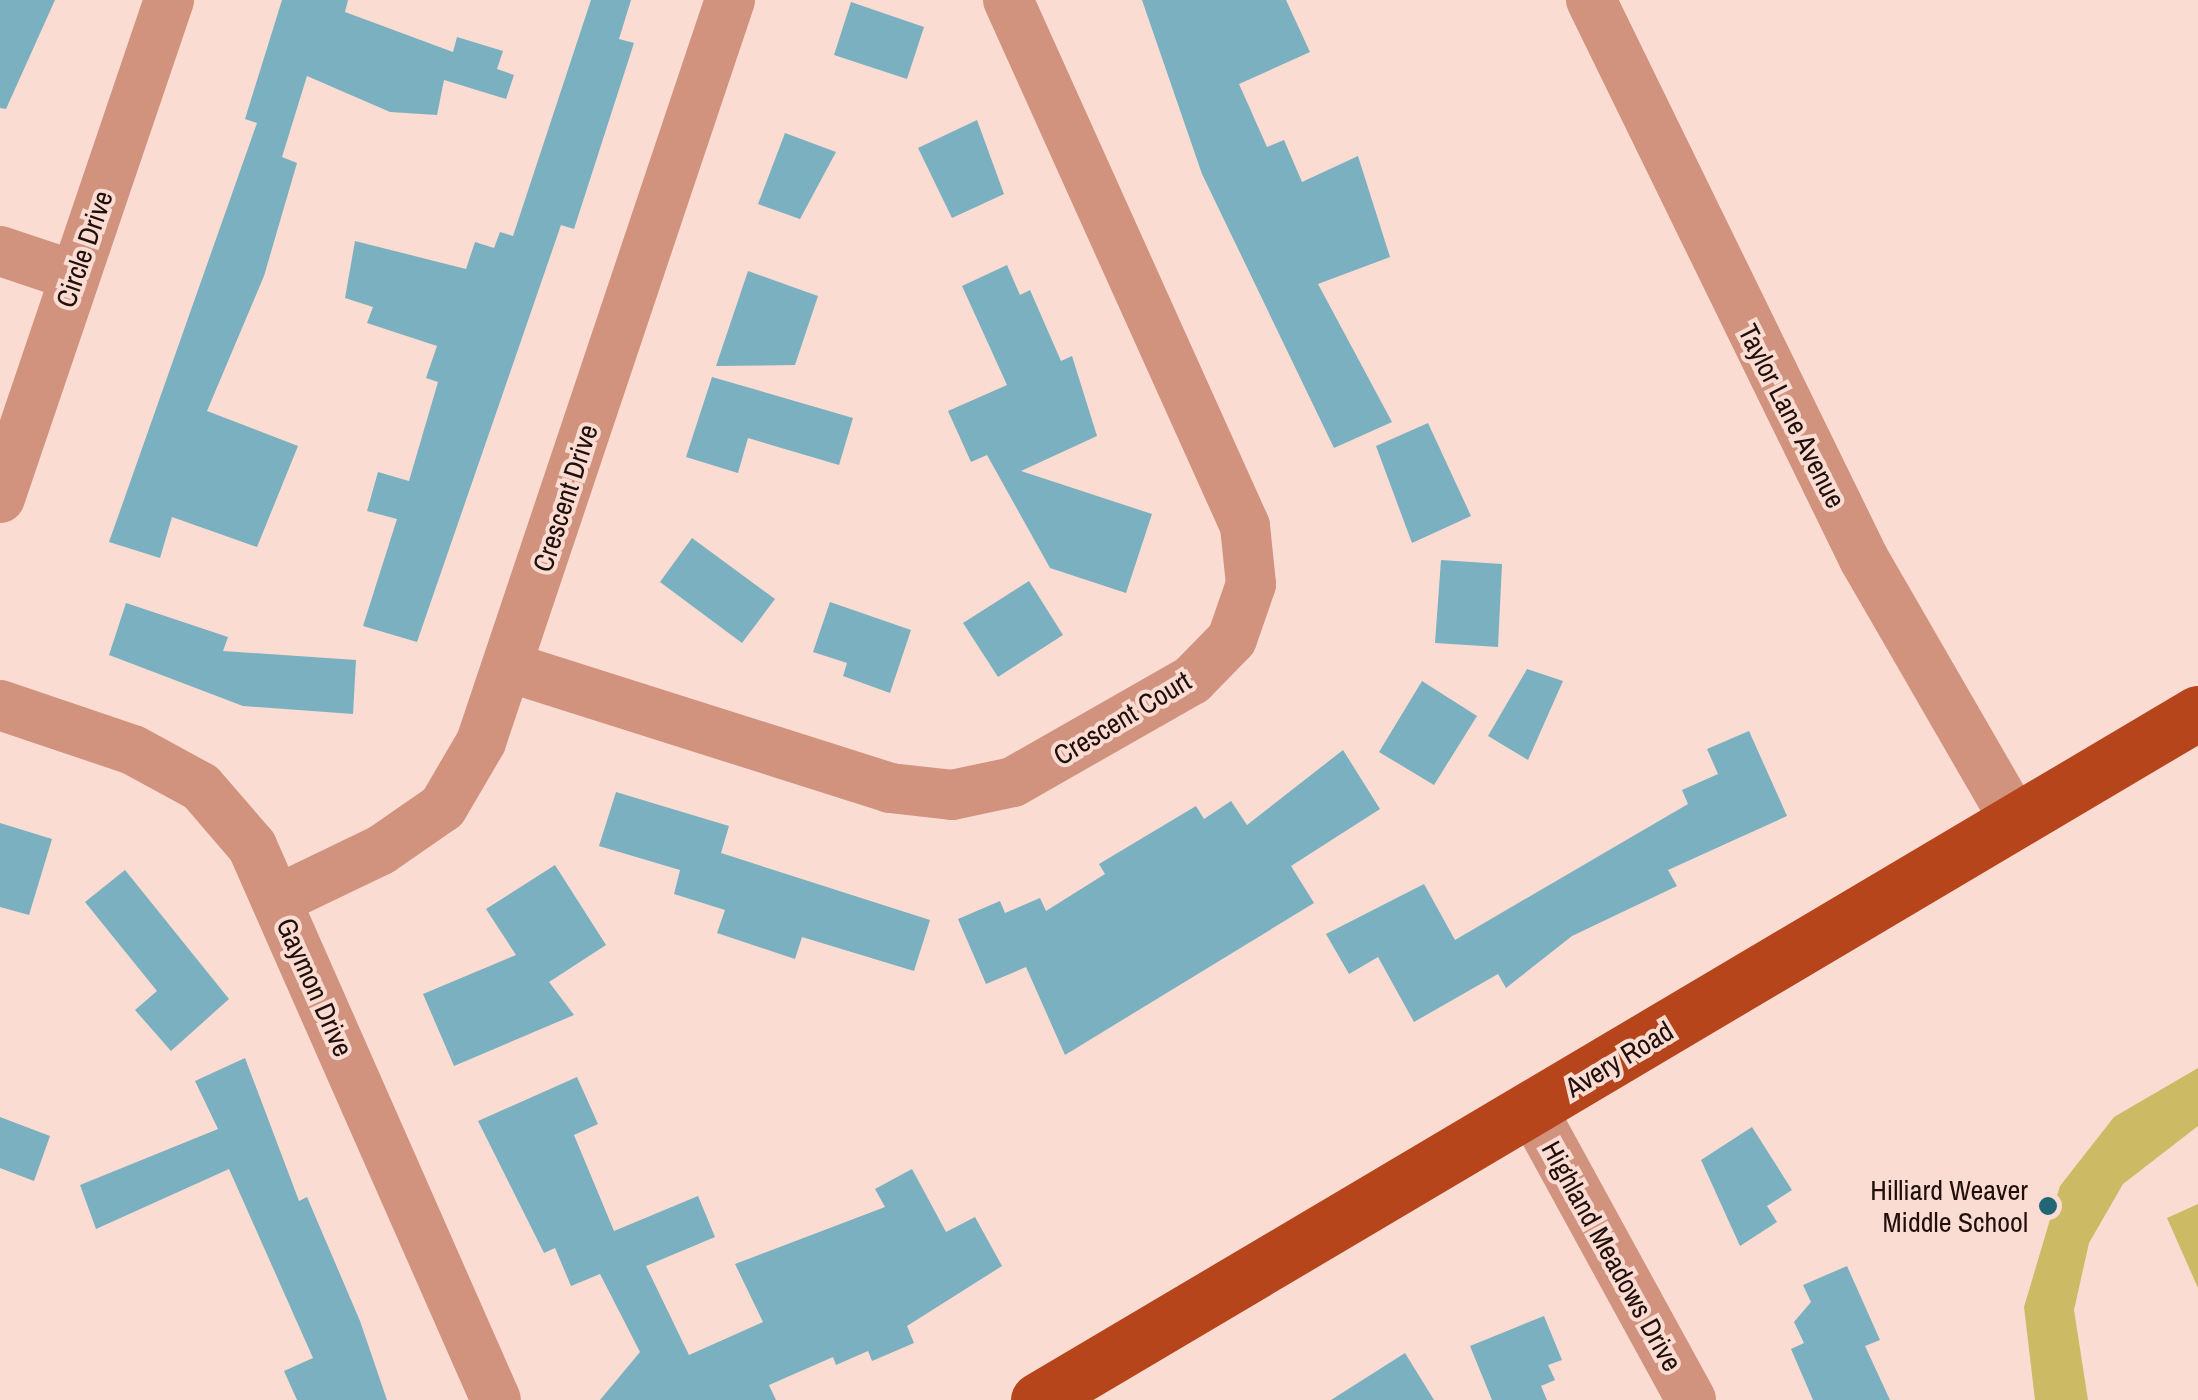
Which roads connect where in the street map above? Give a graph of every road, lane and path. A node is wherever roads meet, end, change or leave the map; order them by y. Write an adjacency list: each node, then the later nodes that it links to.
1 (169, 0): 6 (street, Circle Drive)
2 (730, 0): 8 (street, Crescent Drive)
3 (1008, 0): 8 (street, Crescent Court)
4 (1591, 0): 11 (street, Taylor Lane Avenue)
5 (0, 251): 6 (street)
6 (75, 276): 7 (street, Circle Drive)
7 (0, 498)
8 (510, 667): 12 (street, Crescent Drive)
9 (0, 705): 12 (street, Gaymon Drive)
10 (2198, 713): 11 (main road, Avery Road)
11 (2014, 821): 13 (main road, Avery Road)
12 (276, 900): 14 (street, Gaymon Drive)
13 (1533, 1111): 15 (main road, Avery Road); 16 (street, Highland Meadows Drive)
14 (496, 1400)
15 (1038, 1400)
16 (1692, 1400)

